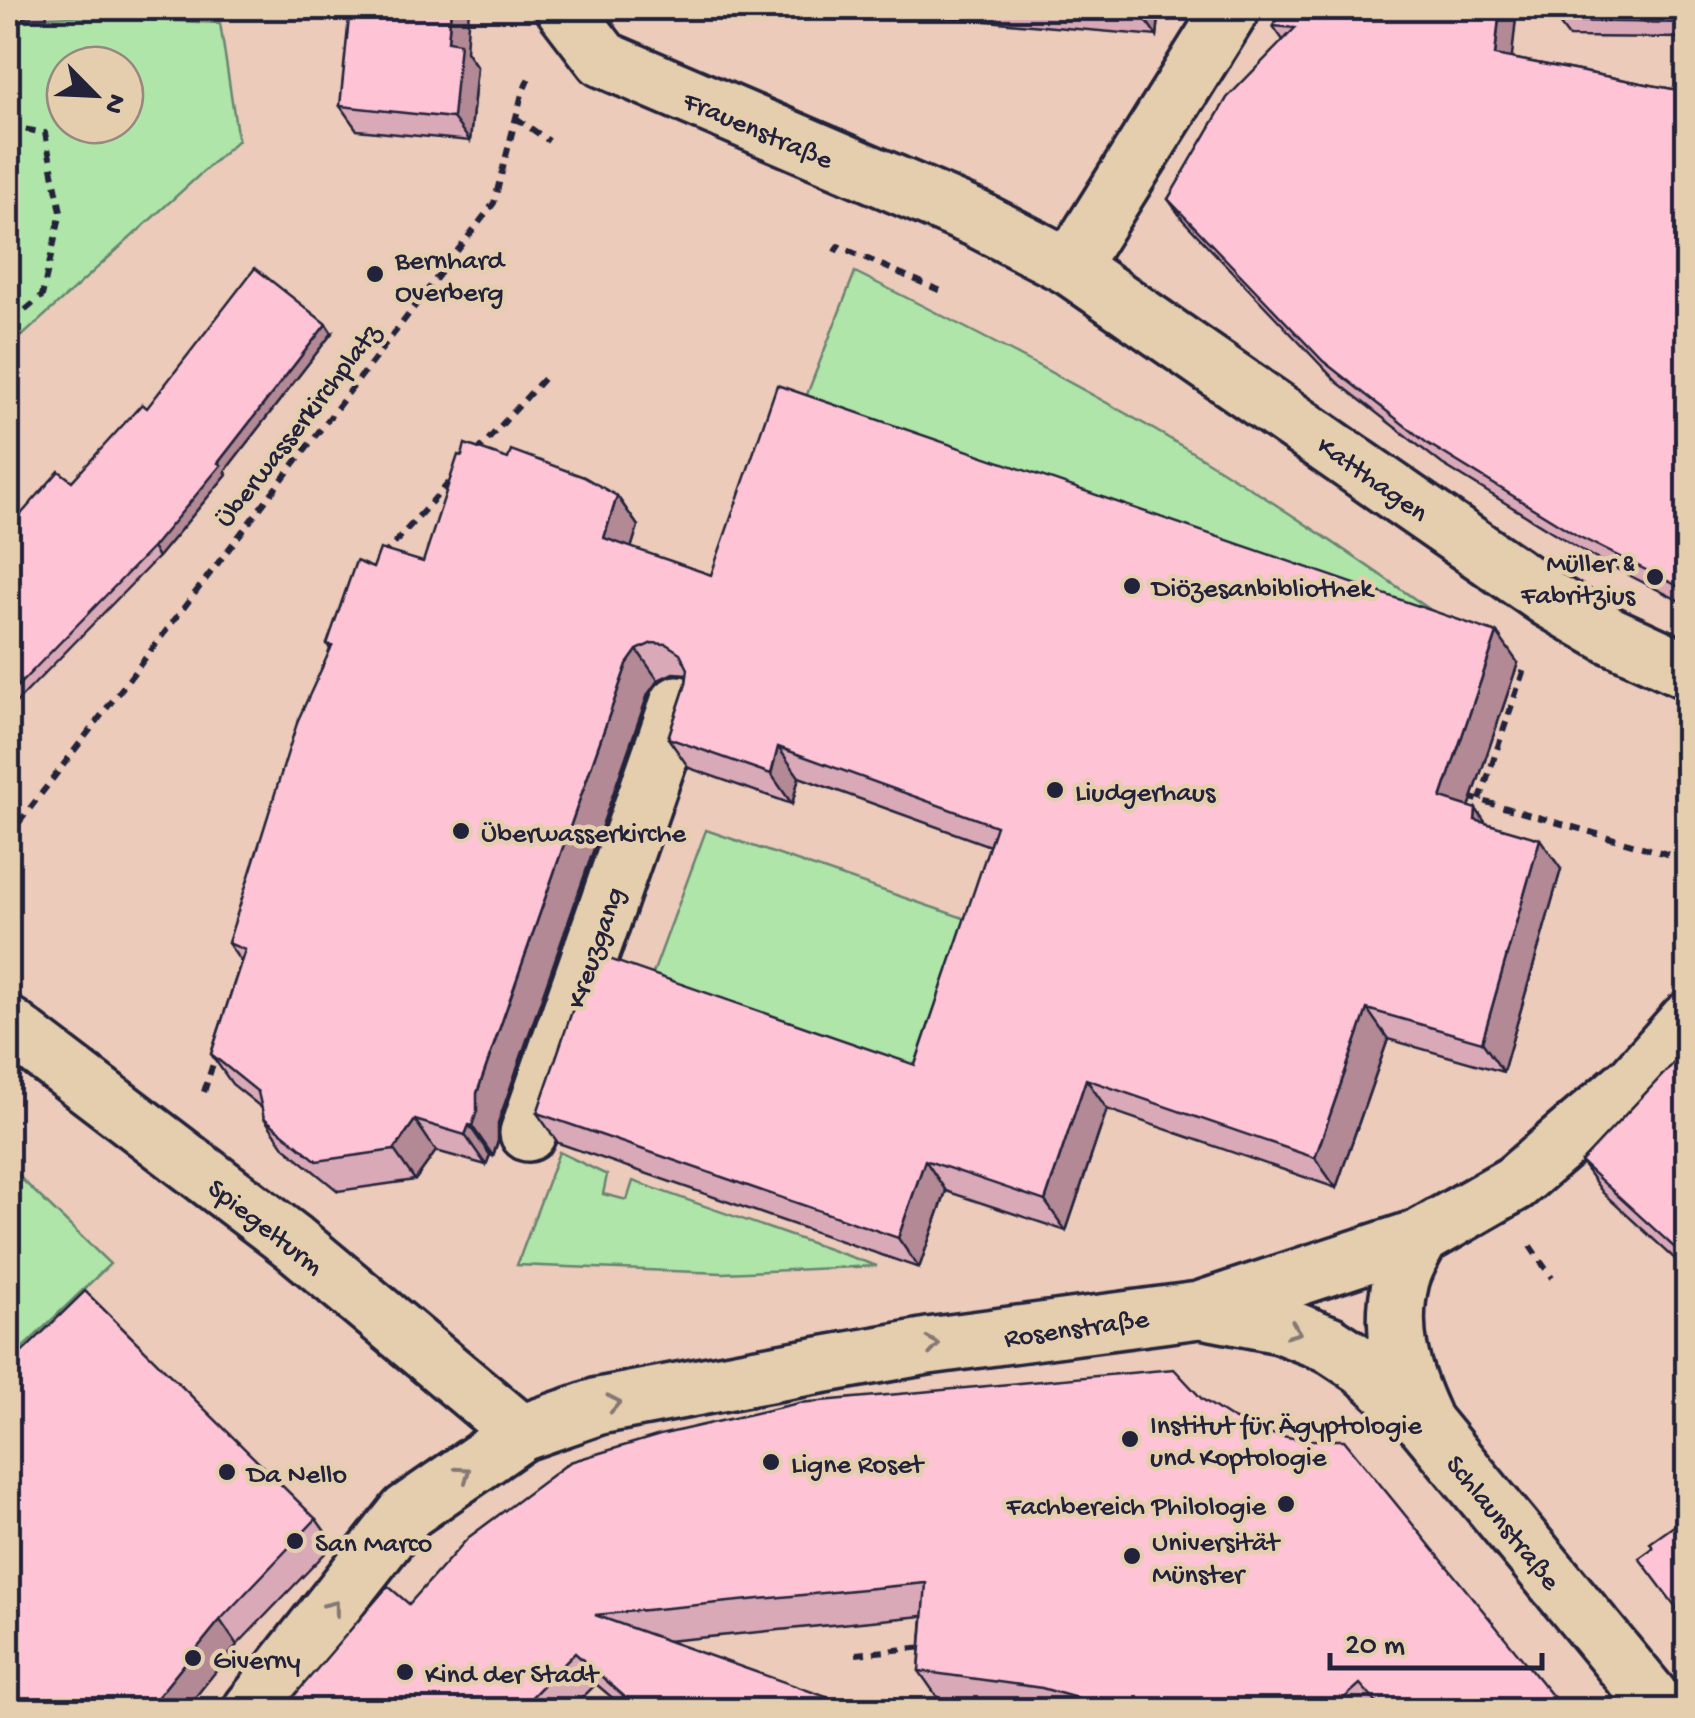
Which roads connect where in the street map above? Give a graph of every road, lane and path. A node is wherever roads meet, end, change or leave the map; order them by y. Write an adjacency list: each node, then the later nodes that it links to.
1 (564, 8): 7 (street, Frauenstraße)
2 (1232, 8): 9 (street)
3 (537, 60): 4 (path, Überwasserkirchplatz)
4 (516, 118): 6 (path); 19 (path, Überwasserkirchplatz)
5 (8, 126): 11 (path)
6 (550, 141)
7 (976, 220): 9 (street, Katthagen)
8 (835, 252): 10 (path)
9 (1070, 266): 15 (street, Katthagen)
10 (941, 291)
11 (8, 325)
12 (546, 376): 13 (path)
13 (373, 566)
14 (1524, 669): 18 (path)
15 (1688, 671)
16 (678, 704): 24 (street, Kreuzgang)
17 (1454, 792): 18 (path)
18 (1480, 800): 20 (path)
19 (8, 837)
20 (1688, 860)
21 (1688, 1020): 26 (street, Rosenstraße)
22 (8, 1024): 25 (street, Spiegelturm)
23 (220, 1044): 25 (path)
24 (528, 1133)
25 (185, 1160): 29 (street, Spiegelturm)
26 (1421, 1237): 27 (street, Rosenstraße); 28 (street, Schlaunstraße)
27 (1199, 1310): 28 (street, Schlaunstraße, one-way to 28); 29 (street, Rosenstraße, one-way to 27)
28 (1425, 1423): 33 (street, Schlaunstraße)
29 (521, 1433): 32 (street, Rosenstraße, one-way to 29)
30 (934, 1646): 31 (path)
31 (856, 1654)
32 (251, 1710)
33 (1661, 1710)

